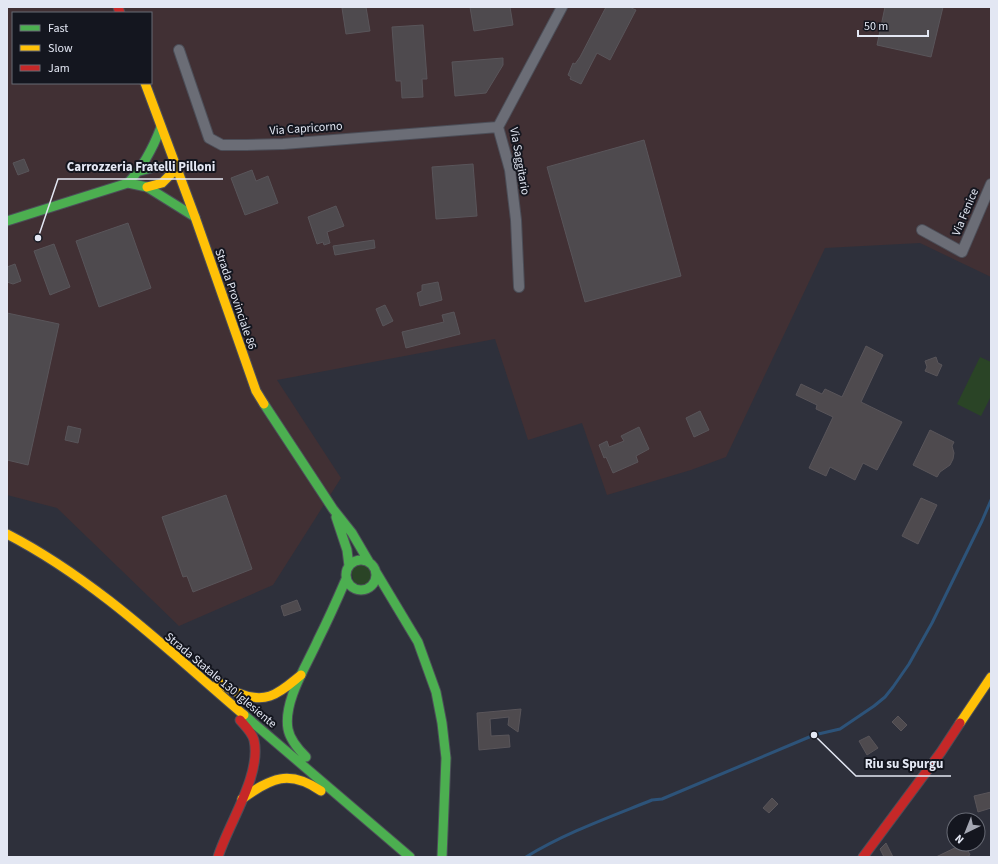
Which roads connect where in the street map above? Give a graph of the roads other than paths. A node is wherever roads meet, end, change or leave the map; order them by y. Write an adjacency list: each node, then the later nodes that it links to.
1 (562, 7): 5 (street, Via Saggitario)
2 (179, 50): 5 (street, Via Capricorno)
3 (146, 84): 4 (main road, Strada Provinciale 86)
4 (161, 127): 6 (main road, Strada Provinciale 86); 7 (main road)
5 (498, 128): 14 (street, Via Saggitario)
6 (177, 168): 7 (main road); 10 (main road); 11 (main road, Strada Provinciale 86)
7 (140, 171): 8 (main road)
8 (128, 183): 10 (main road); 12 (main road)
9 (991, 184): 13 (street, Via Fenice)
10 (147, 187): 11 (main road)
11 (195, 217): 15 (main road, Strada Provinciale 86)
12 (7, 220)
13 (922, 230)
14 (519, 287)
15 (333, 509): 17 (main road, Strada Provinciale 86); 18 (main road, Strada Provinciale 86)
16 (7, 534): 25 (main road, Strada Statale 130 Iglesiente)
17 (369, 562): 18 (main road); 19 (main road)
18 (349, 566): 20 (main road)
19 (376, 572): 21 (main road); 23 (main road)
20 (346, 579): 22 (main road); 24 (main road)
21 (367, 589): 22 (main road); 23 (main road)
22 (357, 590): 24 (main road)
23 (398, 608): 32 (main road)
24 (333, 610): 26 (main road)
25 (154, 638): 26 (main road); 28 (main road); 29 (main road, Strada Statale 130 Iglesiente)
26 (301, 675): 29 (main road)
27 (991, 677): 33 (main road)
28 (242, 799): 29 (main road); 30 (main road)
29 (376, 827): 31 (main road, Strada Statale 130 Iglesiente)
30 (218, 857)
31 (410, 857)
32 (442, 857)
33 (863, 857)

